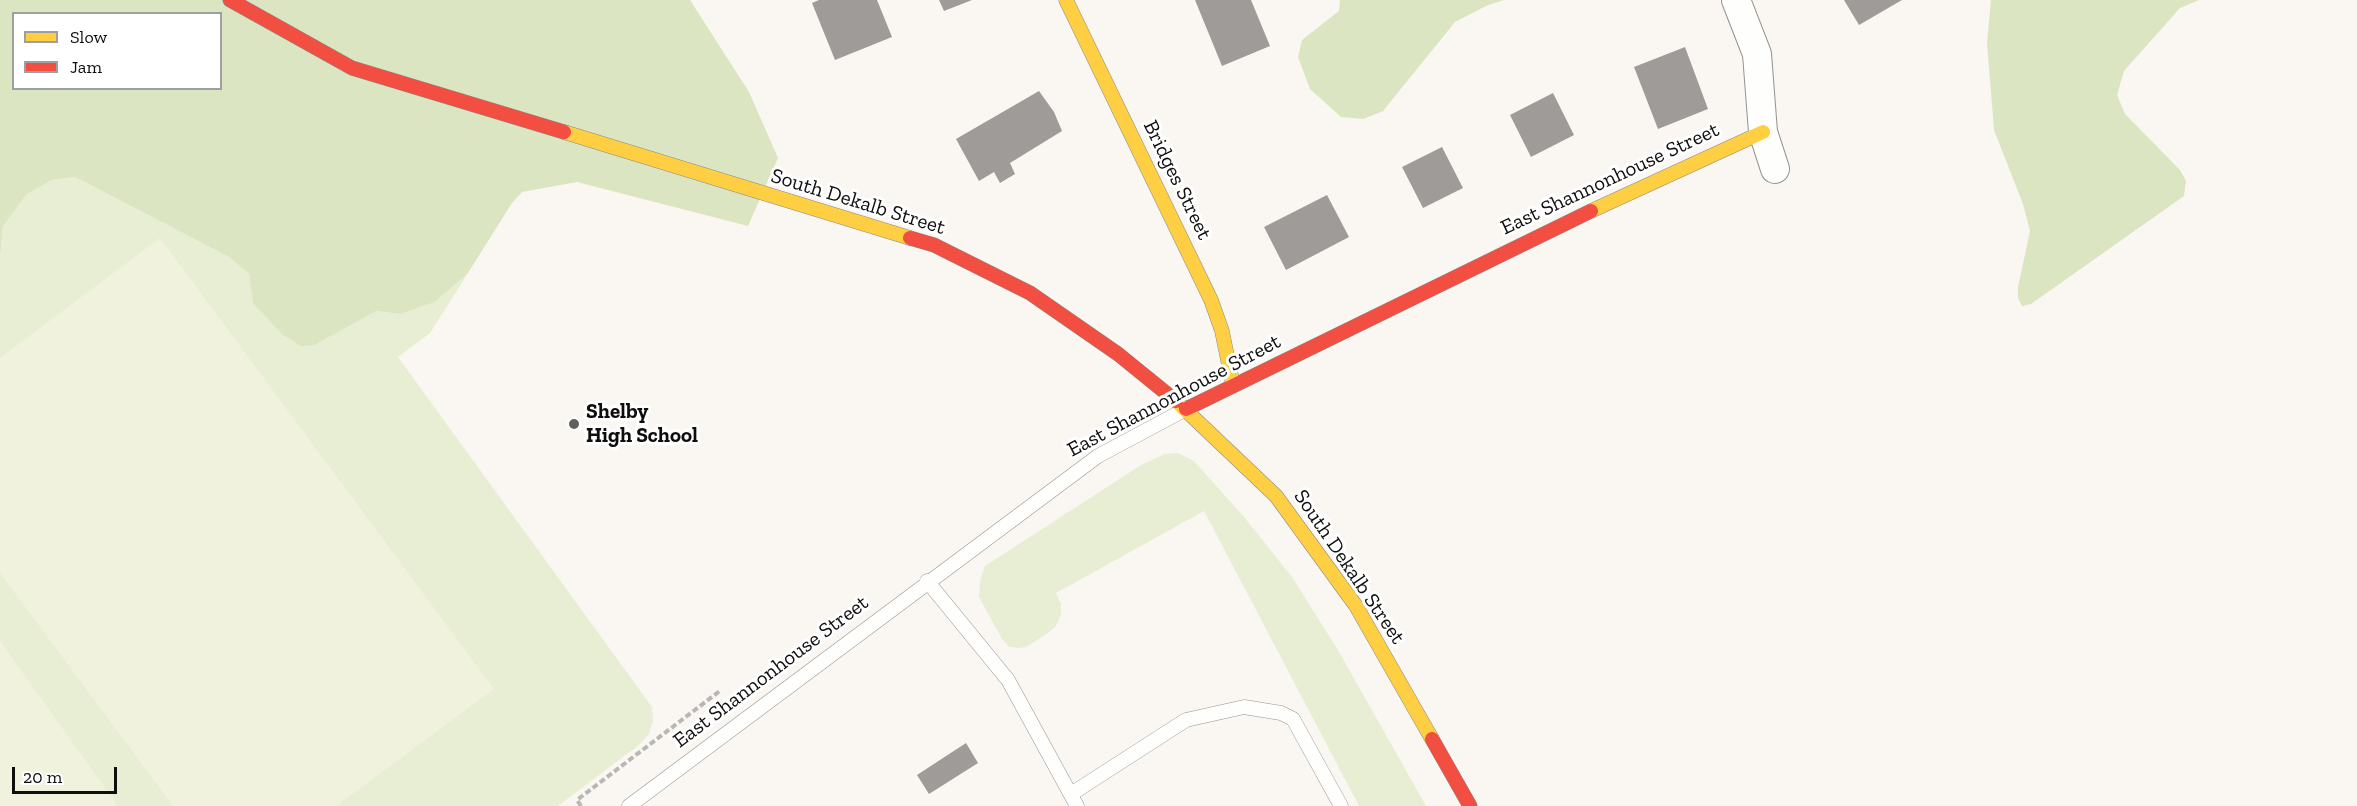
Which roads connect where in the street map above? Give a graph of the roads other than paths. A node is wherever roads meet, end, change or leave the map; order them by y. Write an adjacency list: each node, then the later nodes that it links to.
1 (230, 0): 7 (main road, South Dekalb Street)
2 (1066, 0): 6 (main road, Bridges Street)
3 (1736, 0): 4 (street)
4 (1763, 132): 5 (street); 6 (main road, East Shannonhouse Street)
5 (1775, 169)
6 (1233, 385): 7 (main road, East Shannonhouse Street)
7 (1186, 409): 8 (lane, East Shannonhouse Street); 12 (main road, South Dekalb Street)
8 (927, 581): 9 (lane); 10 (lane, East Shannonhouse Street)
9 (1074, 800): 11 (lane)
10 (628, 806)
11 (1341, 806)
12 (1470, 806)

